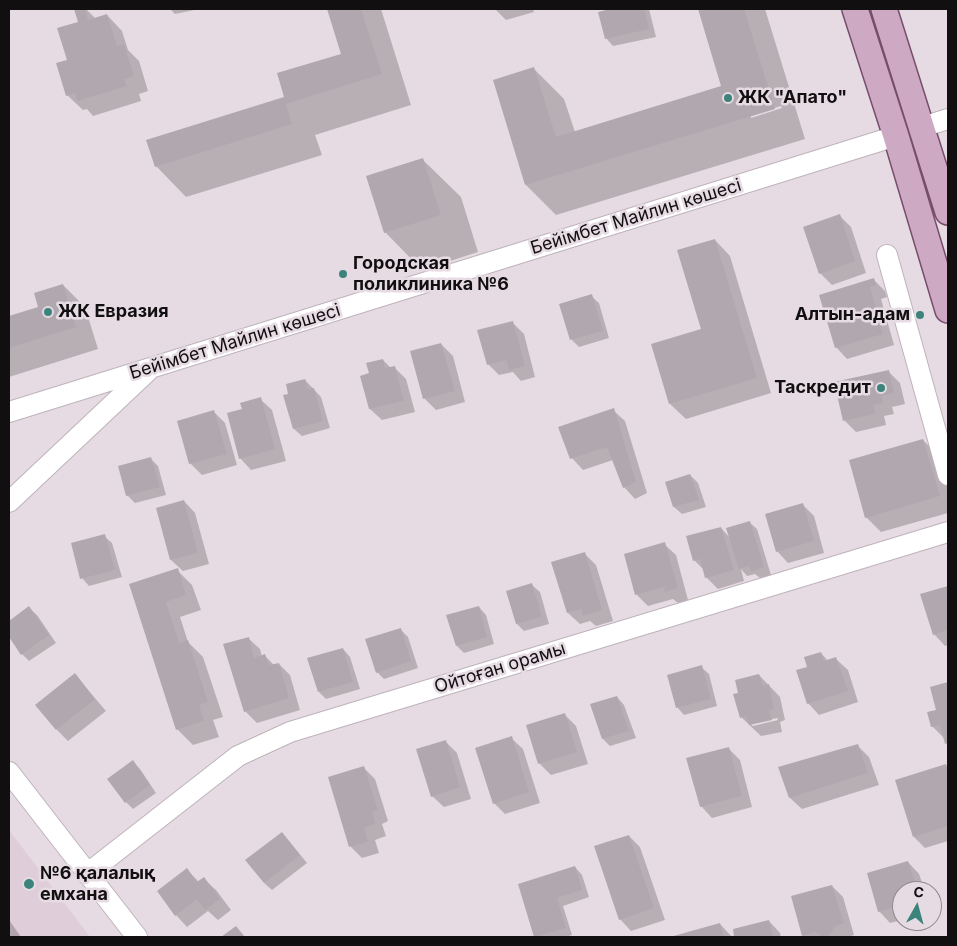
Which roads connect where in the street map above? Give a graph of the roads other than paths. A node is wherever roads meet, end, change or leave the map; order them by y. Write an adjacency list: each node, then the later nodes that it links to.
1 (855, 9): 5 (main road)
2 (884, 9): 4 (main road)
3 (948, 119): 4 (street, Бейімбет Майлин көшесі)
4 (922, 128): 5 (main road, Бейімбет Майлин көшесі); 6 (main road)
5 (896, 136): 8 (main road); 9 (street, Бейімбет Майлин көшесі)
6 (948, 212)
7 (887, 255): 11 (street)
8 (948, 310)
9 (152, 368): 10 (street, Бейімбет Майлин көшесі); 12 (street)
10 (9, 412)
11 (948, 476)
12 (9, 502)
13 (948, 532): 15 (street, Ойтоған орамы)
14 (9, 772): 15 (street)
15 (87, 874): 16 (street)
16 (137, 937)

